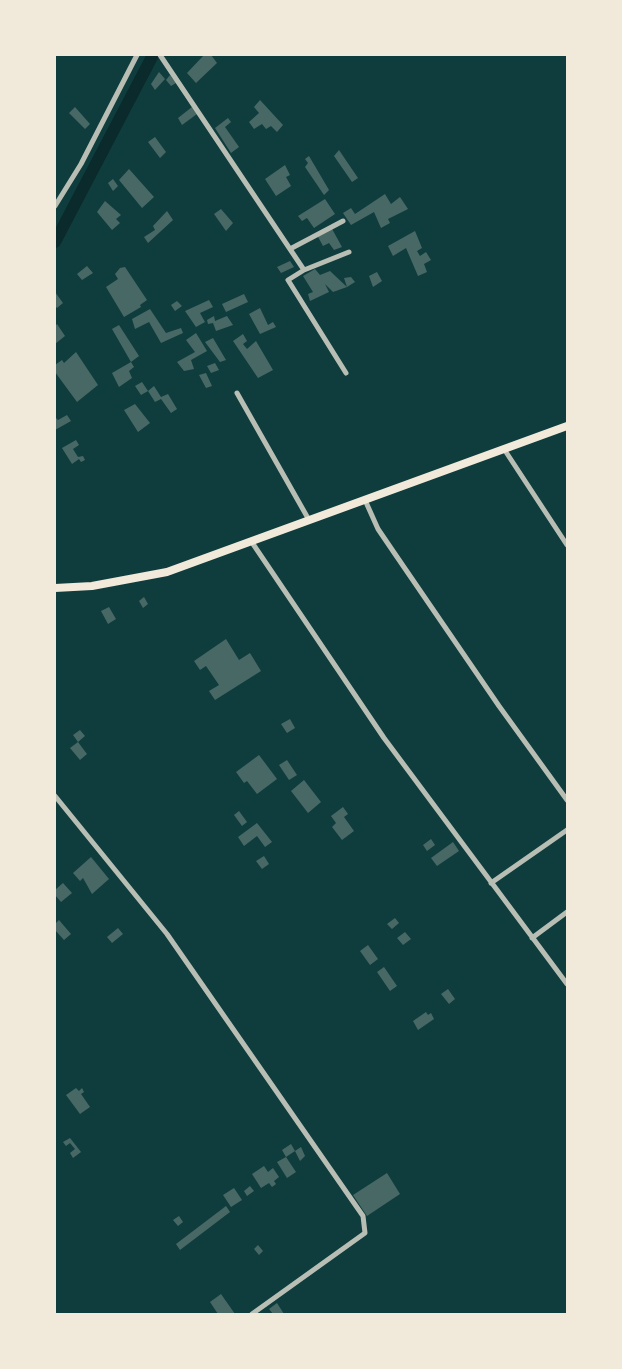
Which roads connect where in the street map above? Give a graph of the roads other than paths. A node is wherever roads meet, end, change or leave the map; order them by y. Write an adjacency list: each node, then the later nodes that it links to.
1 (137, 55): 3 (street)
2 (160, 55): 5 (street)
3 (55, 206)
4 (343, 221): 5 (street)
5 (290, 250): 7 (street)
6 (349, 252): 7 (street)
7 (304, 270): 8 (street)
8 (346, 373)
9 (237, 393): 13 (street)
10 (567, 426): 11 (main road)
11 (504, 449): 12 (main road); 15 (street)
12 (365, 500): 13 (main road); 18 (street)
13 (309, 520): 14 (main road)
14 (250, 542): 16 (main road); 20 (street)
15 (567, 545)
16 (55, 588)
17 (55, 796): 24 (street)
18 (567, 800)
19 (567, 830): 20 (street)
20 (491, 883): 22 (street)
21 (567, 912): 22 (street)
22 (532, 938): 23 (street)
23 (567, 984)
24 (252, 1314)

